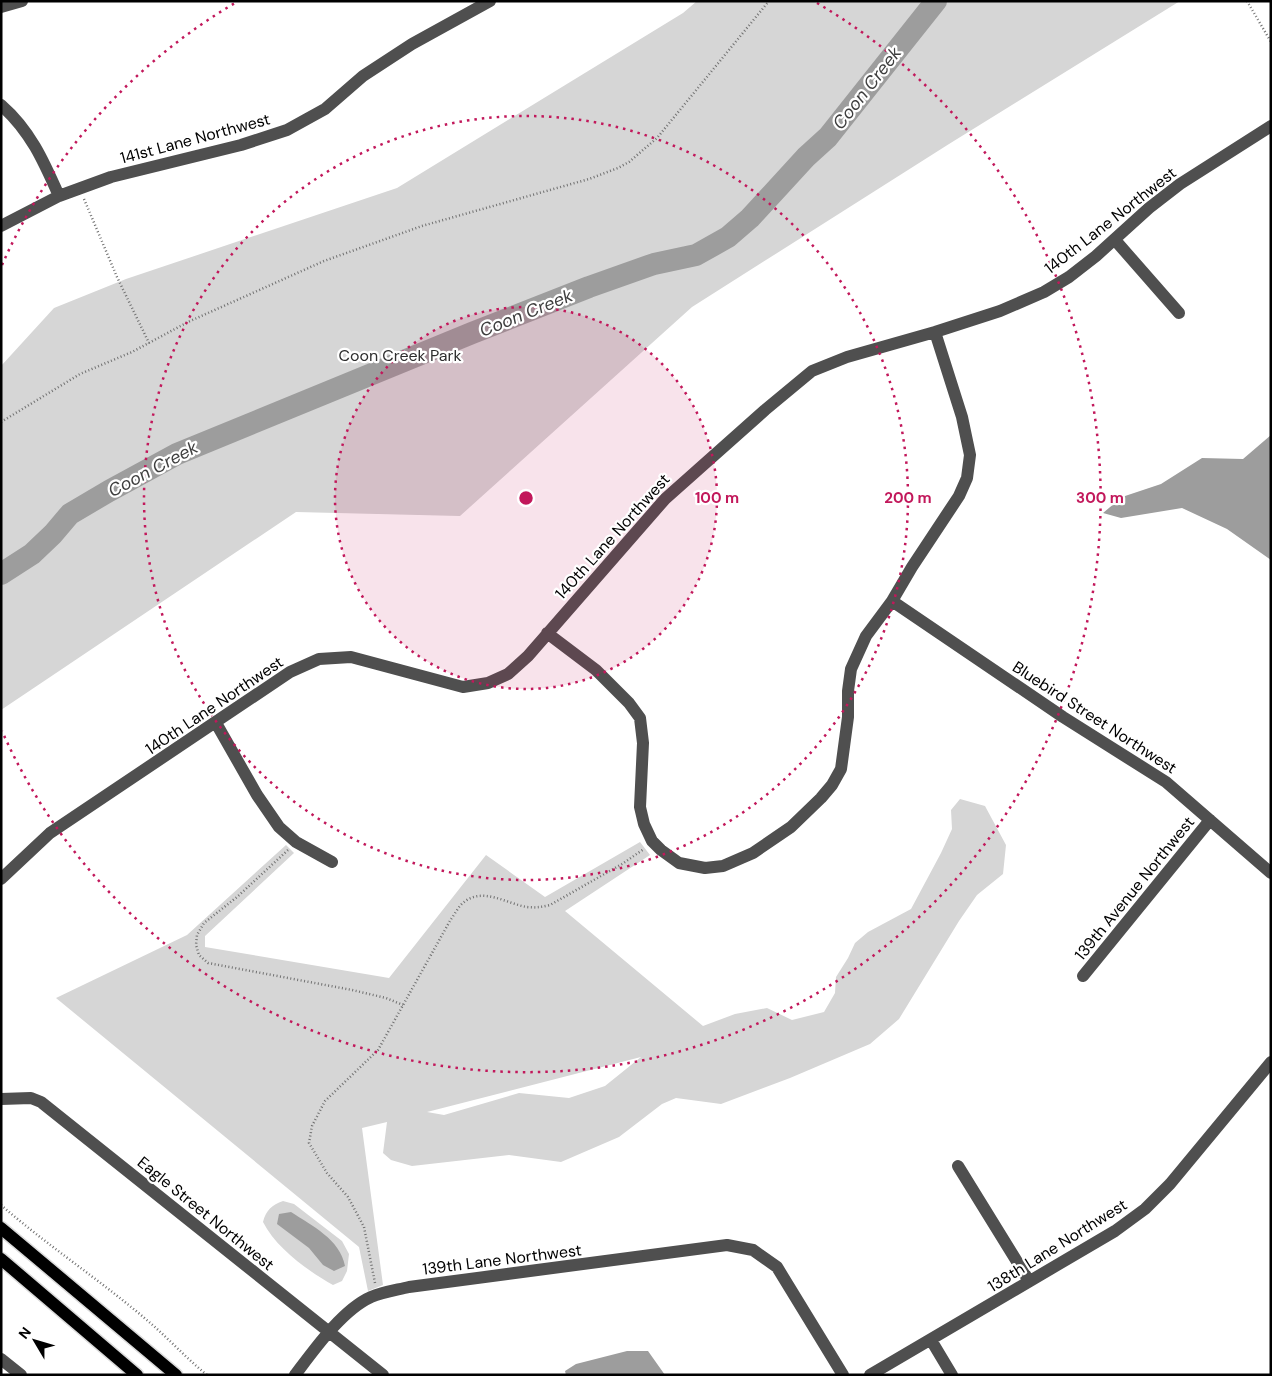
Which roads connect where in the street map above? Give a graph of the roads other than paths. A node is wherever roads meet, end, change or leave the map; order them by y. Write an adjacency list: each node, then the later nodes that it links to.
1 (22, 1): 3 (street)
2 (490, 1): 6 (street, 141st Lane Northwest)
3 (1, 7)
4 (1, 105): 6 (street)
5 (1271, 126): 8 (street, 140th Lane Northwest)
6 (59, 196): 7 (street, 141st Lane Northwest)
7 (1, 226)
8 (1115, 240): 9 (street); 10 (street, 140th Lane Northwest)
9 (1179, 312)
10 (935, 332): 11 (street); 12 (street, 140th Lane Northwest)
11 (892, 601): 12 (street); 14 (street, Bluebird Street Northwest)
12 (547, 633): 13 (street, 140th Lane Northwest)
13 (216, 724): 15 (street); 17 (street, 140th Lane Northwest)
14 (1210, 820): 16 (street, Bluebird Street Northwest); 18 (street, 139th Avenue Northwest)
15 (332, 862)
16 (1271, 873)
17 (1, 879)
18 (1083, 976)
19 (1271, 1062): 24 (street, 138th Lane Northwest)
20 (1, 1100): 25 (street, Eagle Street Northwest)
21 (958, 1166): 24 (street)
22 (1, 1228): 30 (main road)
23 (1, 1259): 29 (main road)
24 (1029, 1281): 26 (street, 138th Lane Northwest)
25 (330, 1332): 31 (street, 139th Lane Northwest); 32 (street, Eagle Street Northwest); 33 (street, 139th Lane Northwest)
26 (931, 1340): 34 (street, 138th Lane Northwest); 35 (street)
27 (1, 1359): 28 (street)
28 (21, 1375)
29 (137, 1375)
30 (176, 1375)
31 (295, 1375)
32 (383, 1375)
33 (843, 1375)
34 (870, 1375)
35 (952, 1375)

